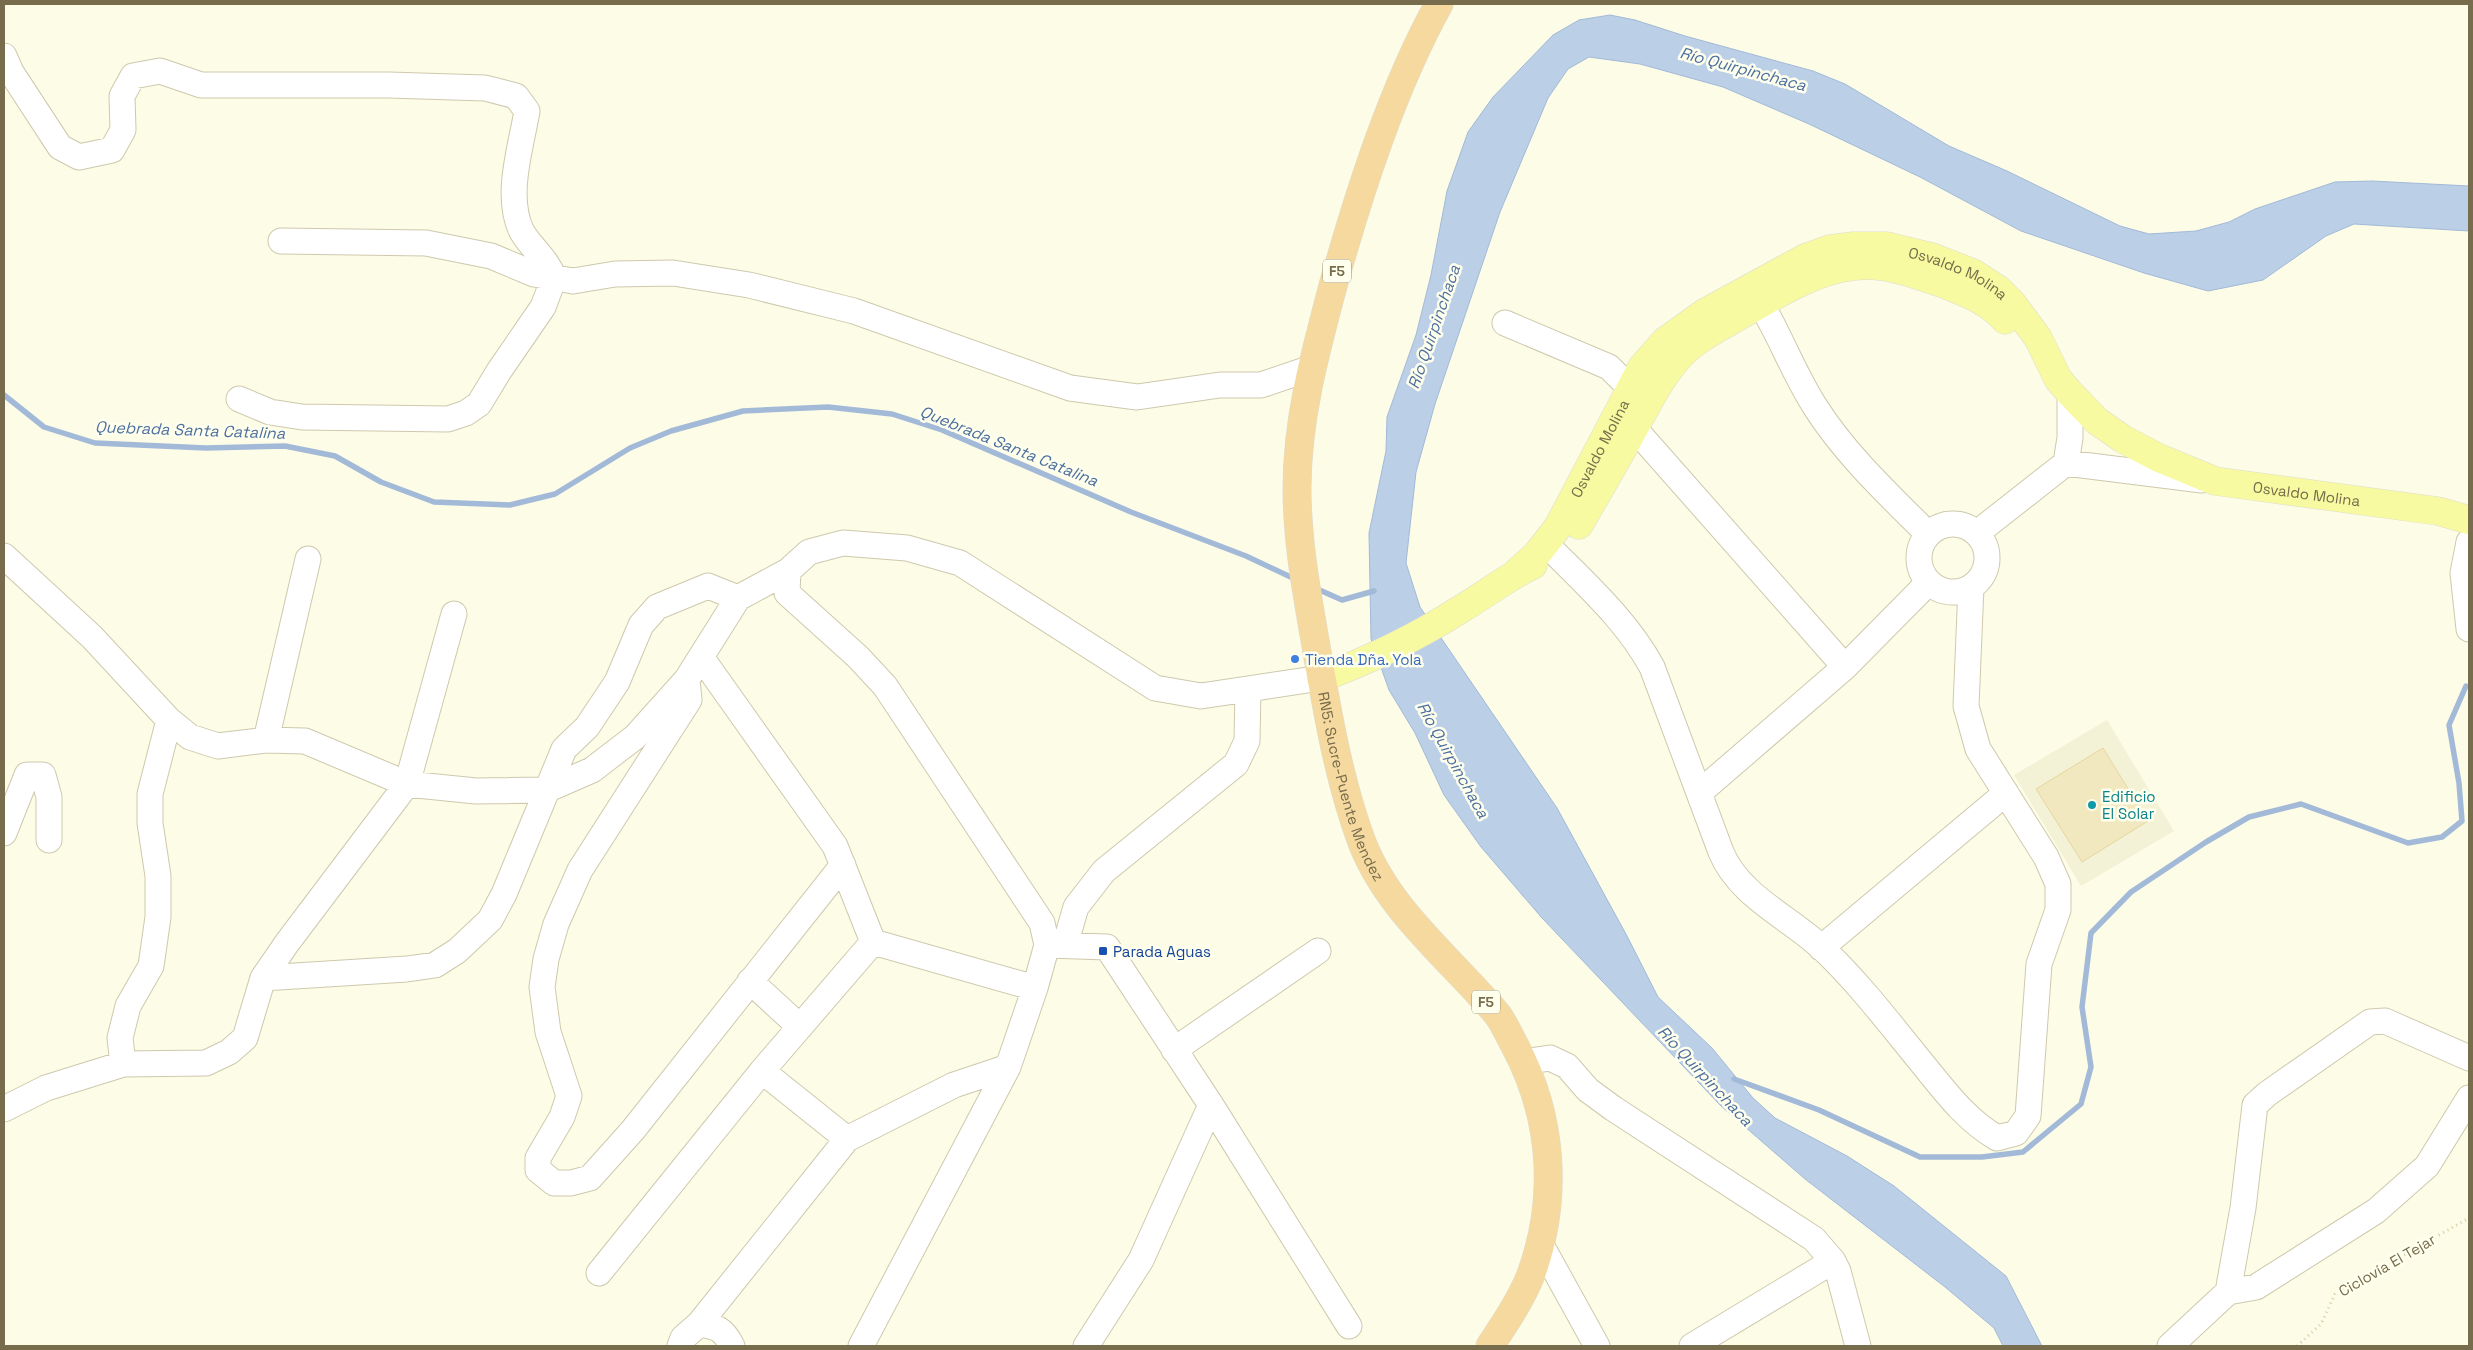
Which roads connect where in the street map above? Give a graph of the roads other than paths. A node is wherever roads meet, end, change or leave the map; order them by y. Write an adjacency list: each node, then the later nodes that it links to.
1 (1439, 4): 7 (highway, RN5: Sucre-Puente Mendez / F5)
2 (4, 56): 4 (street)
3 (282, 241): 4 (street)
4 (554, 278): 7 (street); 10 (street)
5 (1756, 296): 8 (main road, Osvaldo Molina); 9 (main road, Osvaldo Molina); 16 (street)
6 (1505, 323): 9 (street)
7 (1311, 368): 30 (highway, RN5: Sucre-Puente Mendez / F5)
8 (2064, 386): 12 (street); 13 (main road, Osvaldo Molina)
9 (1641, 392): 11 (main road, Osvaldo Molina)
10 (239, 399)
11 (1624, 424): 18 (main road); 22 (main road, Osvaldo Molina); 29 (street)
12 (2066, 463): 13 (street); 15 (street)
13 (2215, 481): 14 (main road, Osvaldo Molina)
14 (2469, 520)
15 (1978, 533): 16 (street); 24 (street)
16 (1928, 534): 23 (street)
17 (2469, 542): 27 (street)
18 (1556, 553): 22 (main road); 37 (street)
19 (4, 556): 33 (street)
20 (308, 559): 34 (street)
21 (788, 571): 25 (street); 32 (street); 43 (street)
22 (1517, 572): 30 (main road)
23 (1929, 582): 24 (street); 29 (street)
24 (1971, 587): 38 (street)
25 (738, 598): 28 (street); 36 (street)
26 (454, 614): 35 (street)
27 (2469, 629)
28 (701, 657): 31 (street); 41 (street)
29 (1846, 667): 37 (street)
30 (1321, 678): 32 (street); 52 (highway, RN5: Sucre-Puente Mendez / F5)
31 (687, 679): 36 (street); 47 (street)
32 (1248, 689): 43 (street)
33 (169, 720): 34 (street); 53 (street)
34 (266, 740): 35 (street)
35 (407, 784): 36 (street); 46 (street)
36 (546, 790): 46 (street)
37 (1699, 792): 44 (street)
38 (2006, 792): 44 (street); 44 (street)
39 (4, 833): 40 (street)
40 (48, 840)
41 (842, 865): 42 (street); 47 (street)
42 (873, 942): 48 (street); 49 (street)
43 (1056, 945): 48 (street); 50 (street)
44 (1821, 948)
45 (1318, 951): 50 (street)
46 (263, 978): 53 (street)
47 (750, 981): 49 (street)
48 (1035, 988): 54 (street)
49 (800, 1027): 55 (street)
50 (1174, 1050): 57 (street)
51 (2469, 1058): 63 (street)
52 (1524, 1062): 60 (highway, RN5: Sucre-Puente Mendez / F5); 61 (street)
53 (123, 1064): 58 (street)
54 (1008, 1067): 59 (street); 68 (street)
55 (762, 1072): 59 (street); 62 (street)
56 (2469, 1098): 63 (street)
57 (1211, 1105): 65 (street); 69 (street)
58 (4, 1109)
59 (847, 1138): 64 (street)
60 (1540, 1243): 70 (highway, RN5: Sucre-Puente Mendez / F5); 71 (street)
61 (1833, 1261): 72 (street); 73 (street)
62 (599, 1273)
63 (2228, 1292): 74 (street)
64 (699, 1324): 66 (street); 67 (street)
65 (1349, 1326)
66 (680, 1346)
67 (732, 1346)
68 (861, 1346)
69 (1086, 1346)
70 (1490, 1346)
71 (1597, 1346)
72 (1692, 1346)
73 (1858, 1346)
74 (2170, 1346)

